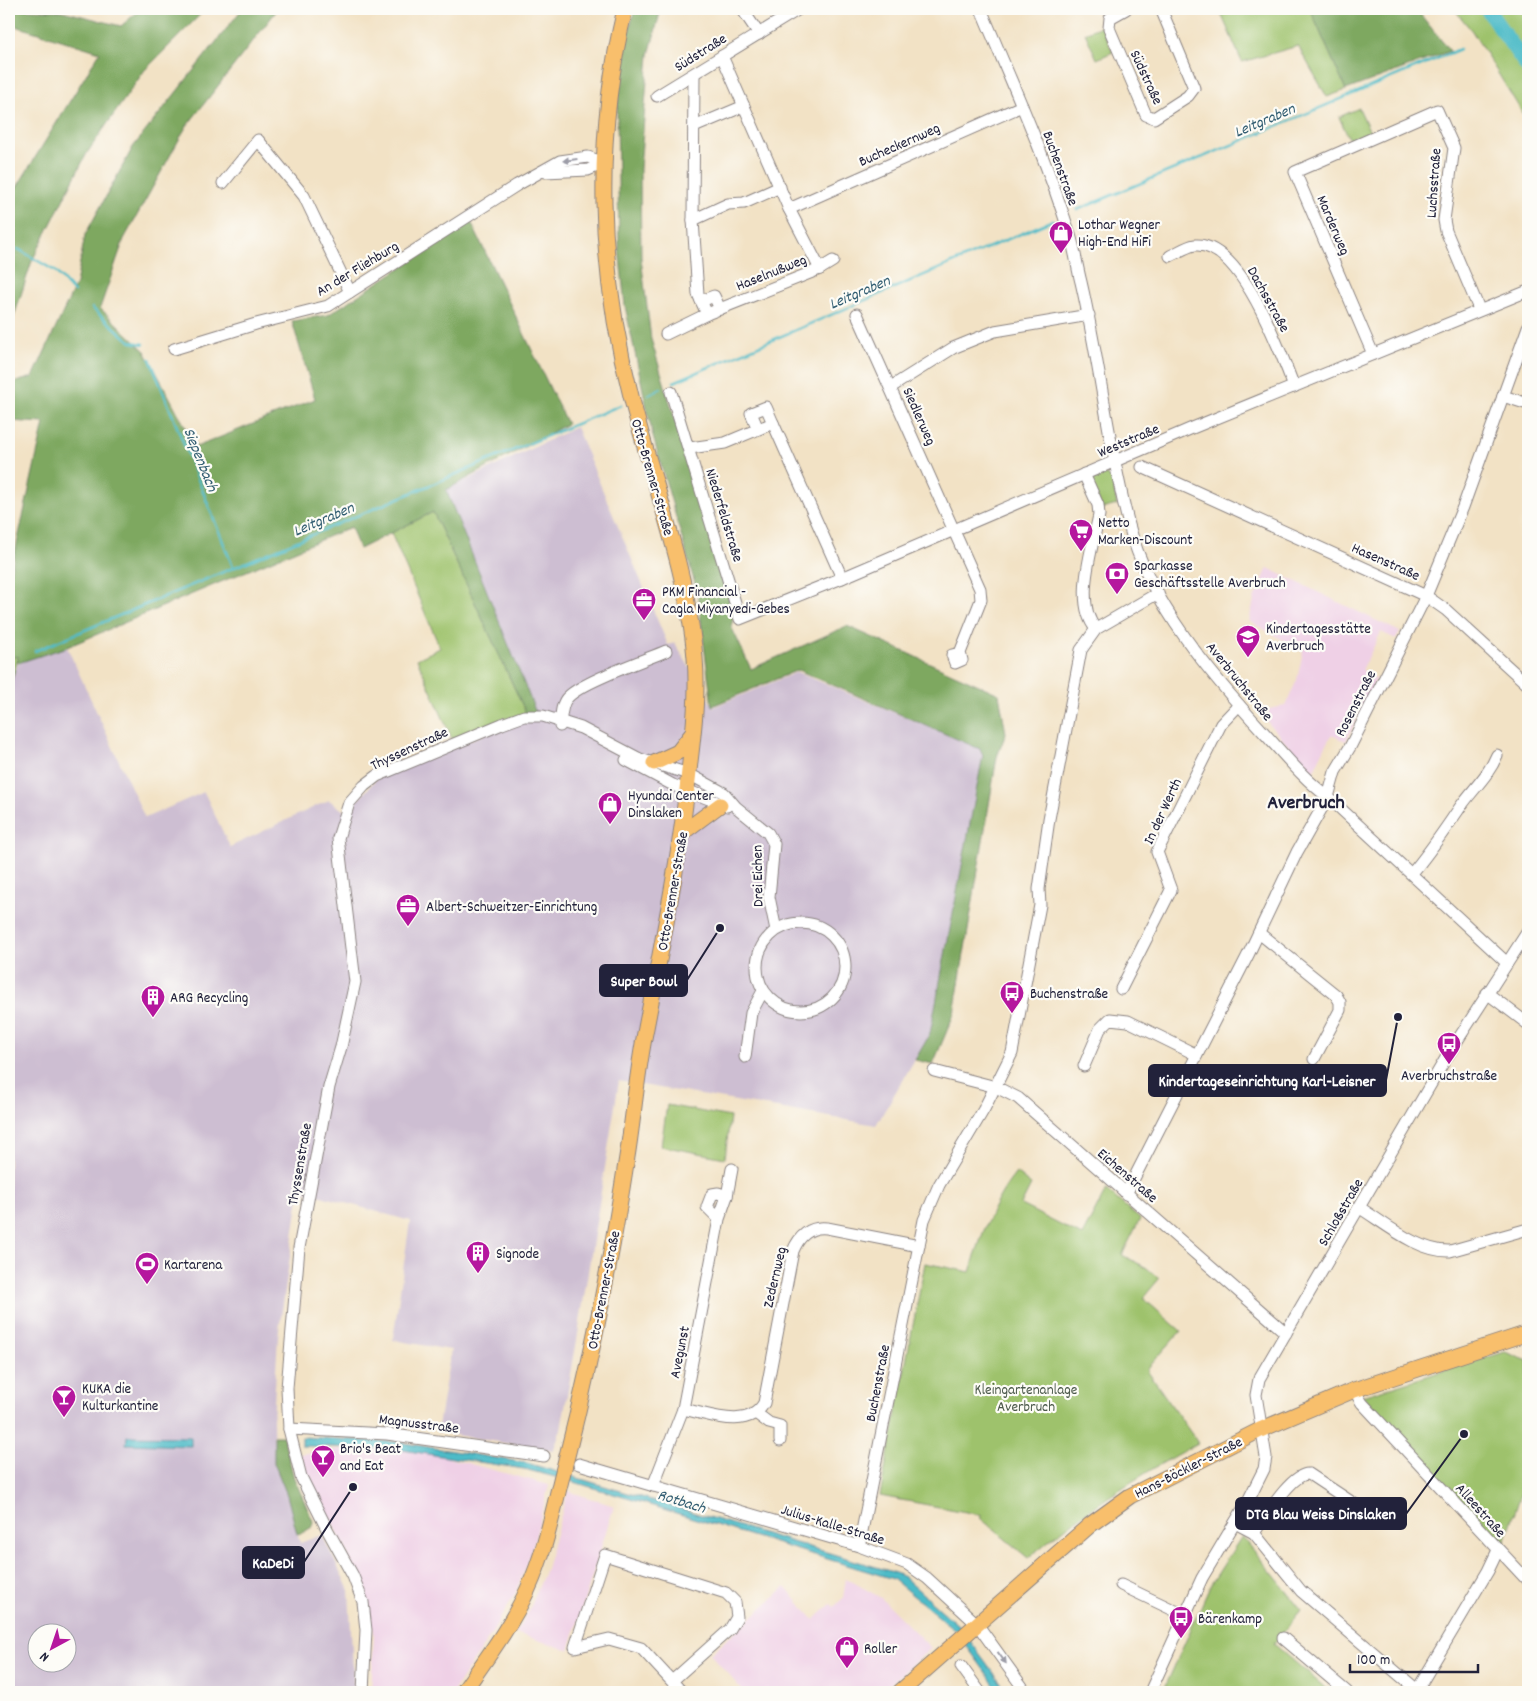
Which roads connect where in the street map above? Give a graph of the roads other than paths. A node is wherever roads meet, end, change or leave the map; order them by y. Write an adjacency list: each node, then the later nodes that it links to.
1 (626, 9): 15 (main road, Otto-Brenner-Straße)
2 (742, 9): 7 (street)
3 (799, 9): 7 (street, Südstraße)
4 (980, 9): 12 (street, Buchenstraße)
5 (1126, 9): 6 (street, Südstraße)
6 (1160, 9)
7 (758, 34): 8 (street, Südstraße)
8 (722, 56): 9 (street, Südstraße); 11 (street)
9 (694, 74): 10 (street, Südstraße); 13 (street)
10 (657, 96)
11 (744, 106): 13 (street); 17 (street)
12 (1022, 106): 18 (street, Bucheckernweg); 30 (street, Buchenstraße)
13 (694, 127): 19 (street)
14 (1358, 144): 27 (street, Luchsstraße); 34 (street, Marderweg)
15 (604, 163): 24 (street, An der Fliehburg); 57 (main road, Otto-Brenner-Straße)
16 (223, 183): 24 (street)
17 (780, 187): 18 (street); 19 (street)
18 (789, 209): 22 (street)
19 (693, 220): 25 (street)
20 (1170, 256): 36 (street, Dachsstraße)
21 (833, 261): 22 (street, Haselnußweg)
22 (820, 269): 26 (street, Haselnußweg)
23 (1528, 290): 27 (street, Weststraße)
24 (350, 292): 33 (street, An der Fliehburg)
25 (701, 301): 26 (street); 28 (street)
26 (720, 309): 28 (street, Haselnußweg)
27 (1479, 309): 34 (street, Weststraße)
28 (707, 314): 32 (street, Haselnußweg)
29 (857, 314): 35 (street, Siedlerweg)
30 (1089, 315): 35 (street); 43 (street, Buchenstraße)
31 (1528, 327): 38 (street, Rosenstraße)
32 (666, 334)
33 (174, 349)
34 (1373, 354): 36 (street, Weststraße)
35 (891, 387): 46 (street, Siedlerweg)
36 (1294, 387): 43 (street, Weststraße)
37 (671, 392): 42 (street, Niederfeldstraße)
38 (1503, 396): 39 (street); 49 (street, Rosenstraße)
39 (1528, 404)
40 (773, 423): 41 (street, Niederfeldstraße); 41 (street); 47 (street)
41 (758, 429): 42 (street, Niederfeldstraße)
42 (690, 448): 50 (street, Niederfeldstraße)
43 (1115, 462): 45 (street, Weststraße); 48 (street, Averbruchstraße)
44 (1142, 466): 49 (street, Hasenstraße)
45 (1084, 474): 46 (street, Weststraße); 51 (street)
46 (953, 531): 47 (street, Weststraße); 53 (street, Siedlerweg)
47 (842, 578): 50 (street, Weststraße)
48 (1158, 593): 51 (street, Buchenstraße); 55 (street, Averbruchstraße)
49 (1426, 596): 54 (street, Hasenstraße); 62 (street, Rosenstraße)
50 (740, 618)
51 (1096, 629): 80 (street, Buchenstraße)
52 (666, 651): 56 (street)
53 (960, 653)
54 (1528, 685)
55 (1239, 705): 62 (street, Averbruchstraße); 71 (street, In der Werth)
56 (560, 723): 59 (street, Thyssenstraße); 61 (street, Thyssenstraße); 93 (street, Thyssenstraße)
57 (693, 732): 59 (main road); 60 (main road, Otto-Brenner-Straße)
58 (1497, 755): 66 (street)
59 (654, 763): 60 (street, Thyssenstraße)
60 (689, 774): 61 (main road, Otto-Brenner-Straße); 64 (street, Drei Eichen)
61 (688, 791): 63 (street, Drei Eichen); 65 (main road, Otto-Brenner-Straße)
62 (1328, 797): 66 (street, Averbruchstraße); 69 (street, Rosenstraße)
63 (720, 805): 64 (street, Drei Eichen); 65 (main road)
64 (736, 807): 67 (street, Drei Eichen)
65 (682, 833): 113 (main road, Otto-Brenner-Straße)
66 (1412, 873): 70 (street, Averbruchstraße)
67 (776, 930): 72 (street); 72 (street)
68 (1528, 931): 70 (street, Schloßstraße)
69 (1258, 933): 75 (street, Rosenstraße); 77 (street)
70 (1507, 963): 73 (street, Schloßstraße)
71 (1121, 989)
72 (763, 990): 76 (street)
73 (1487, 993): 74 (street); 84 (street, Schloßstraße)
74 (1528, 1024)
75 (1197, 1055): 78 (street); 82 (street, Rosenstraße)
76 (745, 1057)
77 (1314, 1058)
78 (1084, 1066)
79 (934, 1071): 80 (street, Eichenstraße)
80 (996, 1087): 82 (street, Eichenstraße); 87 (street, Buchenstraße)
81 (732, 1169): 83 (street, Avegunst)
82 (1126, 1194): 88 (street, Eichenstraße)
83 (727, 1196): 85 (street, Avegunst); 85 (street)
84 (1360, 1208): 86 (street); 88 (street, Schloßstraße)
85 (719, 1218): 91 (street, Avegunst)
86 (1528, 1229)
87 (919, 1246): 92 (street, Zedernweg); 102 (street, Buchenstraße)
88 (1286, 1333): 94 (street, Schloßstraße)
89 (1528, 1333): 90 (main road, Hans-Böckler-Straße)
90 (1354, 1390): 94 (main road, Hans-Böckler-Straße); 103 (street, Alleestraße)
91 (683, 1409): 92 (street); 98 (street, Avegunst)
92 (757, 1414): 95 (street)
93 (289, 1430): 96 (street, Magnusstraße); 112 (street, Thyssenstraße)
94 (1260, 1430): 100 (street, Schloßstraße); 107 (main road, Hans-Böckler-Straße)
95 (780, 1441)
96 (544, 1456)
97 (580, 1464): 98 (street, Julius-Kalle-Straße)
98 (653, 1486): 102 (street, Julius-Kalle-Straße)
99 (1359, 1507): 101 (street)
100 (1235, 1523): 101 (street); 106 (street, Schloßstraße)
101 (1254, 1533): 111 (street)
102 (859, 1546): 107 (street, Julius-Kalle-Straße)
103 (1498, 1550): 104 (street, Alleestraße); 111 (street)
104 (1528, 1581)
105 (1121, 1585): 106 (street)
106 (1184, 1615): 118 (street, Schloßstraße)
107 (973, 1627): 115 (main road, Hans-Böckler-Straße); 117 (street, Julius-Kalle-Straße, one-way to 117)
108 (1283, 1638): 119 (street)
109 (961, 1666): 116 (street)
110 (672, 1681): 110 (street); 114 (street)
111 (1417, 1691)
112 (363, 1692)
113 (463, 1692)
114 (679, 1692)
115 (900, 1692)
116 (980, 1692)
117 (1026, 1692)
118 (1150, 1692)
119 (1347, 1692)

